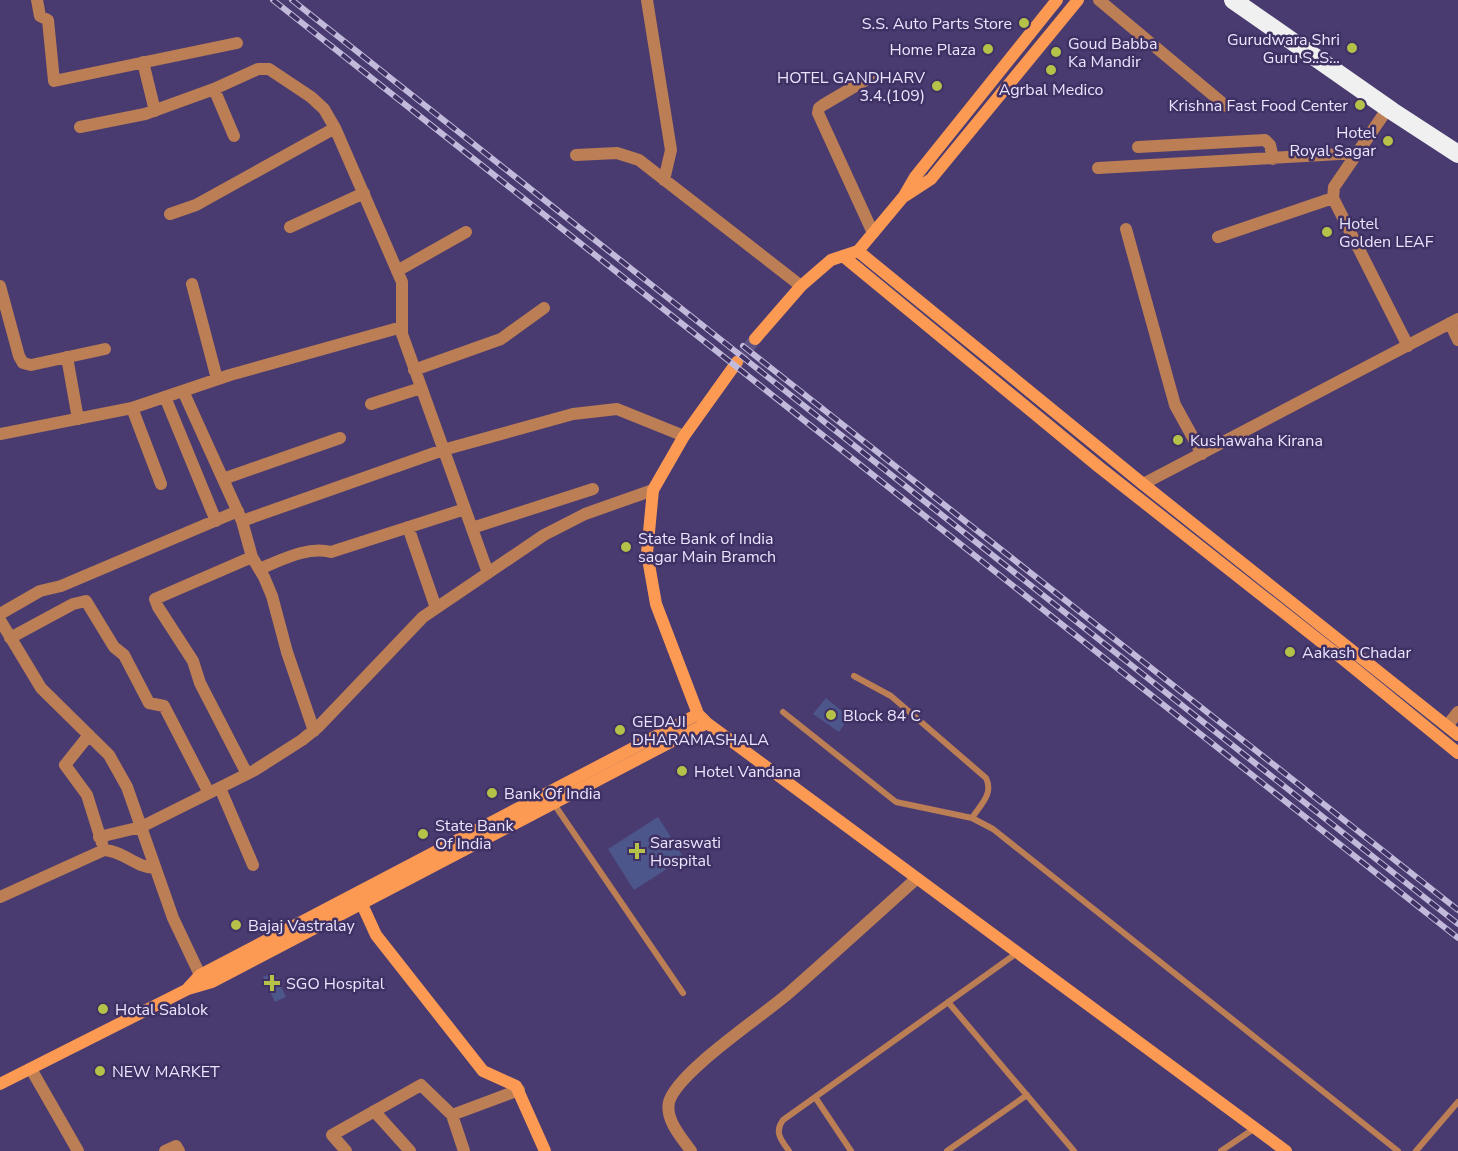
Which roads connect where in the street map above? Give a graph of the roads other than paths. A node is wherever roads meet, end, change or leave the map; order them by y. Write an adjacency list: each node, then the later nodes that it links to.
1 (37, 0): 8 (street)
2 (647, 0): 23 (street)
3 (1057, 0): 25 (main road)
4 (1078, 0): 25 (main road)
5 (1100, 0): 11 (street)
6 (1233, 0): 12 (highway)
7 (237, 43): 8 (street)
8 (143, 62): 13 (street)
9 (869, 78): 31 (street)
10 (214, 89): 13 (street); 15 (street); 16 (street)
11 (1226, 106)
12 (1388, 108): 18 (street); 19 (highway)
13 (154, 111): 14 (street)
14 (80, 127)
15 (335, 128): 24 (street); 27 (street)
16 (234, 136)
17 (1138, 147): 21 (street)
18 (1357, 153): 21 (street); 26 (street)
19 (1458, 154)
20 (576, 155): 23 (street)
21 (1273, 159): 22 (street)
22 (1098, 168)
23 (664, 180): 38 (street)
24 (364, 193): 28 (street); 35 (street)
25 (904, 196): 31 (main road)
26 (1334, 198): 32 (street); 44 (street)
27 (170, 214)
28 (290, 227)
29 (1126, 229): 60 (street)
30 (466, 232): 35 (street)
31 (873, 233): 33 (main road)
32 (1218, 237)
33 (858, 251): 34 (main road); 63 (main road)
34 (843, 256): 38 (main road); 87 (main road)
35 (397, 271): 41 (street)
36 (192, 284): 49 (street)
37 (0, 286): 46 (street)
38 (801, 286): 42 (main road)
39 (544, 308): 48 (street)
40 (1454, 321): 43 (street); 44 (street)
41 (402, 327): 48 (street); 49 (street)
42 (754, 339)
43 (1458, 340)
44 (1408, 346): 60 (street)
45 (105, 349): 46 (street)
46 (67, 357): 55 (street)
47 (737, 362): 57 (main road)
48 (414, 370): 50 (street)
49 (217, 379): 51 (street)
50 (421, 388): 53 (street); 59 (street)
51 (183, 391): 52 (street); 61 (street)
52 (165, 397): 54 (street); 68 (street)
53 (371, 405)
54 (132, 408): 55 (street); 62 (street)
55 (78, 419): 56 (street)
56 (0, 434)
57 (684, 436): 59 (street); 65 (main road)
58 (340, 438): 61 (street)
59 (442, 450): 66 (street); 67 (street)
60 (1202, 454): 63 (street)
61 (223, 479): 67 (street)
62 (161, 484)
63 (1143, 484): 83 (main road)
64 (593, 489): 70 (street)
65 (653, 490): 73 (street); 81 (main road)
66 (465, 509): 69 (street); 70 (street)
67 (240, 516): 68 (street); 71 (street)
68 (216, 521): 75 (street)
69 (408, 528): 72 (street); 74 (street)
70 (472, 528): 73 (street)
71 (252, 557): 72 (street); 88 (street)
72 (259, 568): 84 (street)
73 (488, 573): 74 (street)
74 (436, 608): 84 (street)
75 (0, 614)
76 (0, 620): 77 (street)
77 (10, 638): 85 (street); 89 (street)
78 (854, 676): 91 (lane)
79 (783, 712): 91 (lane)
80 (1458, 712): 83 (street)
81 (698, 714): 82 (main road); 99 (main road)
82 (707, 723): 90 (main road); 97 (main road)
83 (1447, 726): 86 (main road)
84 (314, 731): 88 (street)
85 (88, 735): 92 (street); 93 (street)
86 (1458, 735)
87 (1458, 753)
88 (247, 774): 89 (street)
89 (214, 790): 92 (street); 95 (street)
90 (554, 804): 99 (main road); 103 (lane)
91 (972, 818): 128 (lane)
92 (141, 827): 93 (street); 96 (street)
93 (99, 837): 94 (street)
94 (104, 850): 96 (street); 98 (street)
95 (253, 865)
96 (155, 868): 101 (street)
97 (916, 879): 100 (main road); 121 (street)
98 (0, 897)
99 (360, 899): 101 (main road); 102 (main road); 107 (main road)
100 (1017, 953): 104 (lane); 113 (main road)
101 (200, 975): 102 (main road)
102 (188, 989): 105 (main road)
103 (683, 993)
104 (948, 1002): 108 (lane); 109 (lane)
105 (31, 1069): 106 (main road); 114 (street)
106 (0, 1084)
107 (519, 1090): 112 (street); 120 (main road)
108 (1027, 1095): 124 (lane); 125 (lane)
109 (815, 1097): 122 (lane); 123 (lane)
110 (1458, 1102): 129 (lane)
111 (374, 1111): 112 (street); 117 (street); 118 (street)
112 (452, 1115): 119 (street)
113 (1256, 1128): 126 (lane); 127 (main road)
114 (78, 1151)
115 (165, 1151): 116 (street)
116 (179, 1151)
117 (346, 1151)
118 (410, 1151)
119 (464, 1151)
120 (545, 1151)
121 (691, 1151)
122 (789, 1151)
123 (851, 1151)
124 (947, 1151)
125 (1074, 1151)
126 (1221, 1151)
127 (1286, 1151)
128 (1398, 1151)
129 (1416, 1151)

